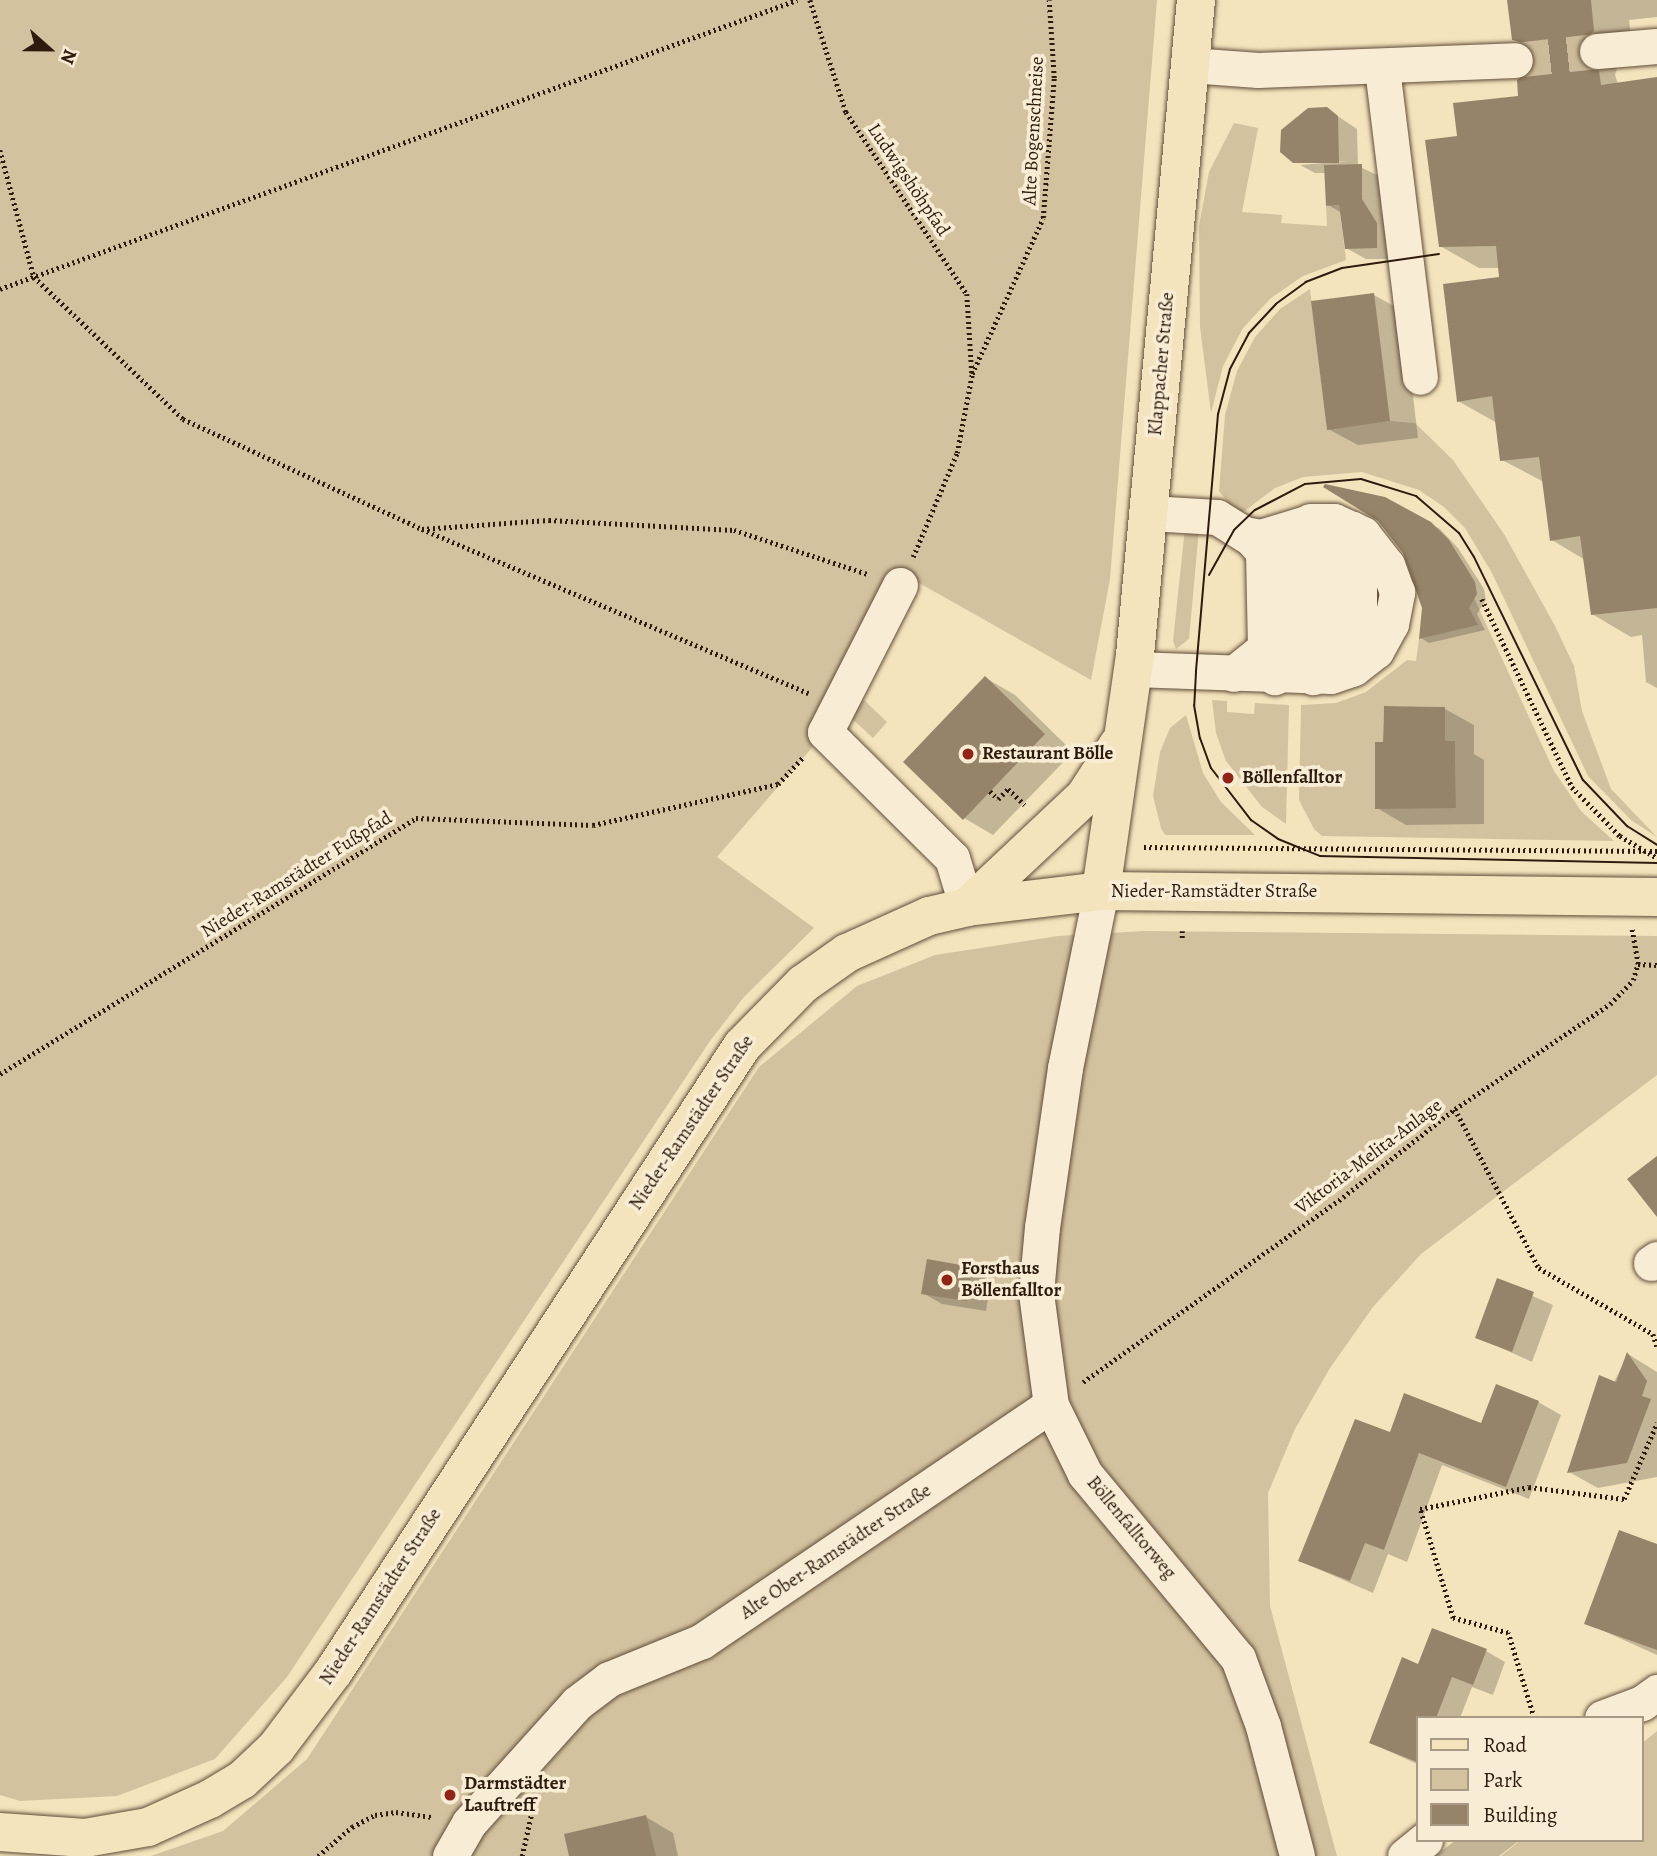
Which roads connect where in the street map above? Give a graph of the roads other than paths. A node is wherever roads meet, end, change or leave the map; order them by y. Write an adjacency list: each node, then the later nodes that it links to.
1 (1196, 0): 5 (main road, Klappacher Straße)
2 (1657, 46): 3 (street)
3 (1597, 51)
4 (1515, 60): 6 (street)
5 (1190, 65): 6 (street); 8 (main road, Klappacher Straße)
6 (1382, 68): 7 (street)
7 (1420, 377)
8 (1149, 513): 10 (street); 12 (main road, Klappacher Straße)
9 (1310, 522): 10 (street); 15 (street); 15 (street)
10 (1260, 534): 13 (street); 14 (street)
11 (900, 585): 19 (street)
12 (1133, 669): 13 (street); 16 (main road, Klappacher Straße)
13 (1233, 674): 14 (street)
14 (1275, 677): 15 (street)
15 (1312, 677)
16 (1127, 728): 17 (main road, Klappacher Straße); 19 (main road, Klappacher Straße)
17 (1101, 891): 18 (main road, Nieder-Ramstädter Straße); 19 (main road, Nieder-Ramstädter Straße); 20 (street, Böllenfalltorweg)
18 (1642, 897)
19 (967, 906): 23 (main road, Nieder-Ramstädter Straße)
20 (1051, 1405): 25 (street, Alte Ober-Ramstädter Straße); 26 (street, Böllenfalltorweg)
21 (1657, 1692): 22 (street)
22 (1607, 1716)
23 (0, 1832)
24 (1422, 1842): 27 (street)
25 (450, 1856)
26 (1297, 1856)
27 (1405, 1856)

